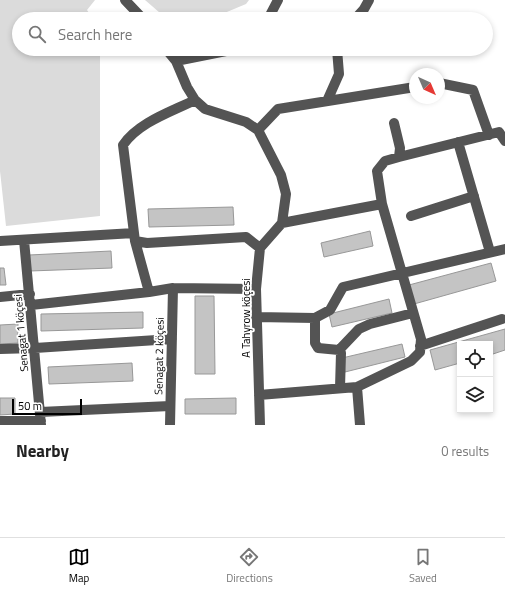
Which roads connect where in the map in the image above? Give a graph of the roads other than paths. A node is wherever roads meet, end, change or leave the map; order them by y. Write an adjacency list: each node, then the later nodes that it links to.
1 (125, 0): 4 (street)
2 (278, 0): 5 (street)
3 (369, 0): 6 (street)
4 (136, 12)
5 (272, 12)
6 (361, 12)
7 (171, 56): 10 (street)
8 (204, 56): 10 (street)
9 (338, 56): 14 (street)
10 (176, 62): 13 (street)
11 (445, 84): 17 (street)
12 (409, 88): 14 (street)
13 (195, 100): 16 (street); 25 (street)
14 (327, 101): 16 (street)
15 (394, 123): 20 (street)
16 (258, 130): 24 (street)
17 (489, 135): 18 (street); 19 (street)
18 (505, 141)
19 (458, 142): 20 (street); 21 (street)
20 (399, 157): 22 (street)
21 (474, 196): 23 (street); 30 (street)
22 (382, 204): 24 (street); 31 (street)
23 (411, 216)
24 (282, 223): 28 (street)
25 (135, 237): 26 (street); 28 (street); 34 (street)
26 (24, 240): 27 (street); 36 (street, Senagat 1 köçesi)
27 (0, 242)
28 (260, 248): 33 (street, A Tahyrow köçesi)
29 (505, 249): 30 (street)
30 (490, 252): 31 (street)
31 (401, 274): 37 (street); 39 (street)
32 (173, 288): 33 (street); 34 (street); 41 (street, Senagat 2 köçesi)
33 (256, 289): 38 (street, A Tahyrow köçesi)
34 (149, 292): 36 (street)
35 (0, 297): 36 (street)
36 (30, 300): 43 (street, Senagat 1 köçesi)
37 (413, 313): 42 (street); 45 (street)
38 (256, 317): 39 (street); 48 (street, A Tahyrow köçesi)
39 (315, 318): 45 (street)
40 (502, 319): 42 (street)
41 (172, 339): 43 (street); 49 (street, Senagat 2 köçesi)
42 (420, 346): 47 (street)
43 (35, 348): 44 (street); 50 (street, Senagat 1 köçesi)
44 (0, 349)
45 (339, 350): 46 (street)
46 (340, 388): 47 (street); 48 (street)
47 (357, 388): 54 (street)
48 (259, 395): 53 (street, A Tahyrow köçesi)
49 (170, 406): 50 (street); 52 (street, Senagat 2 köçesi)
50 (41, 419): 51 (street)
51 (0, 421)
52 (170, 425)
53 (260, 425)
54 (360, 425)

